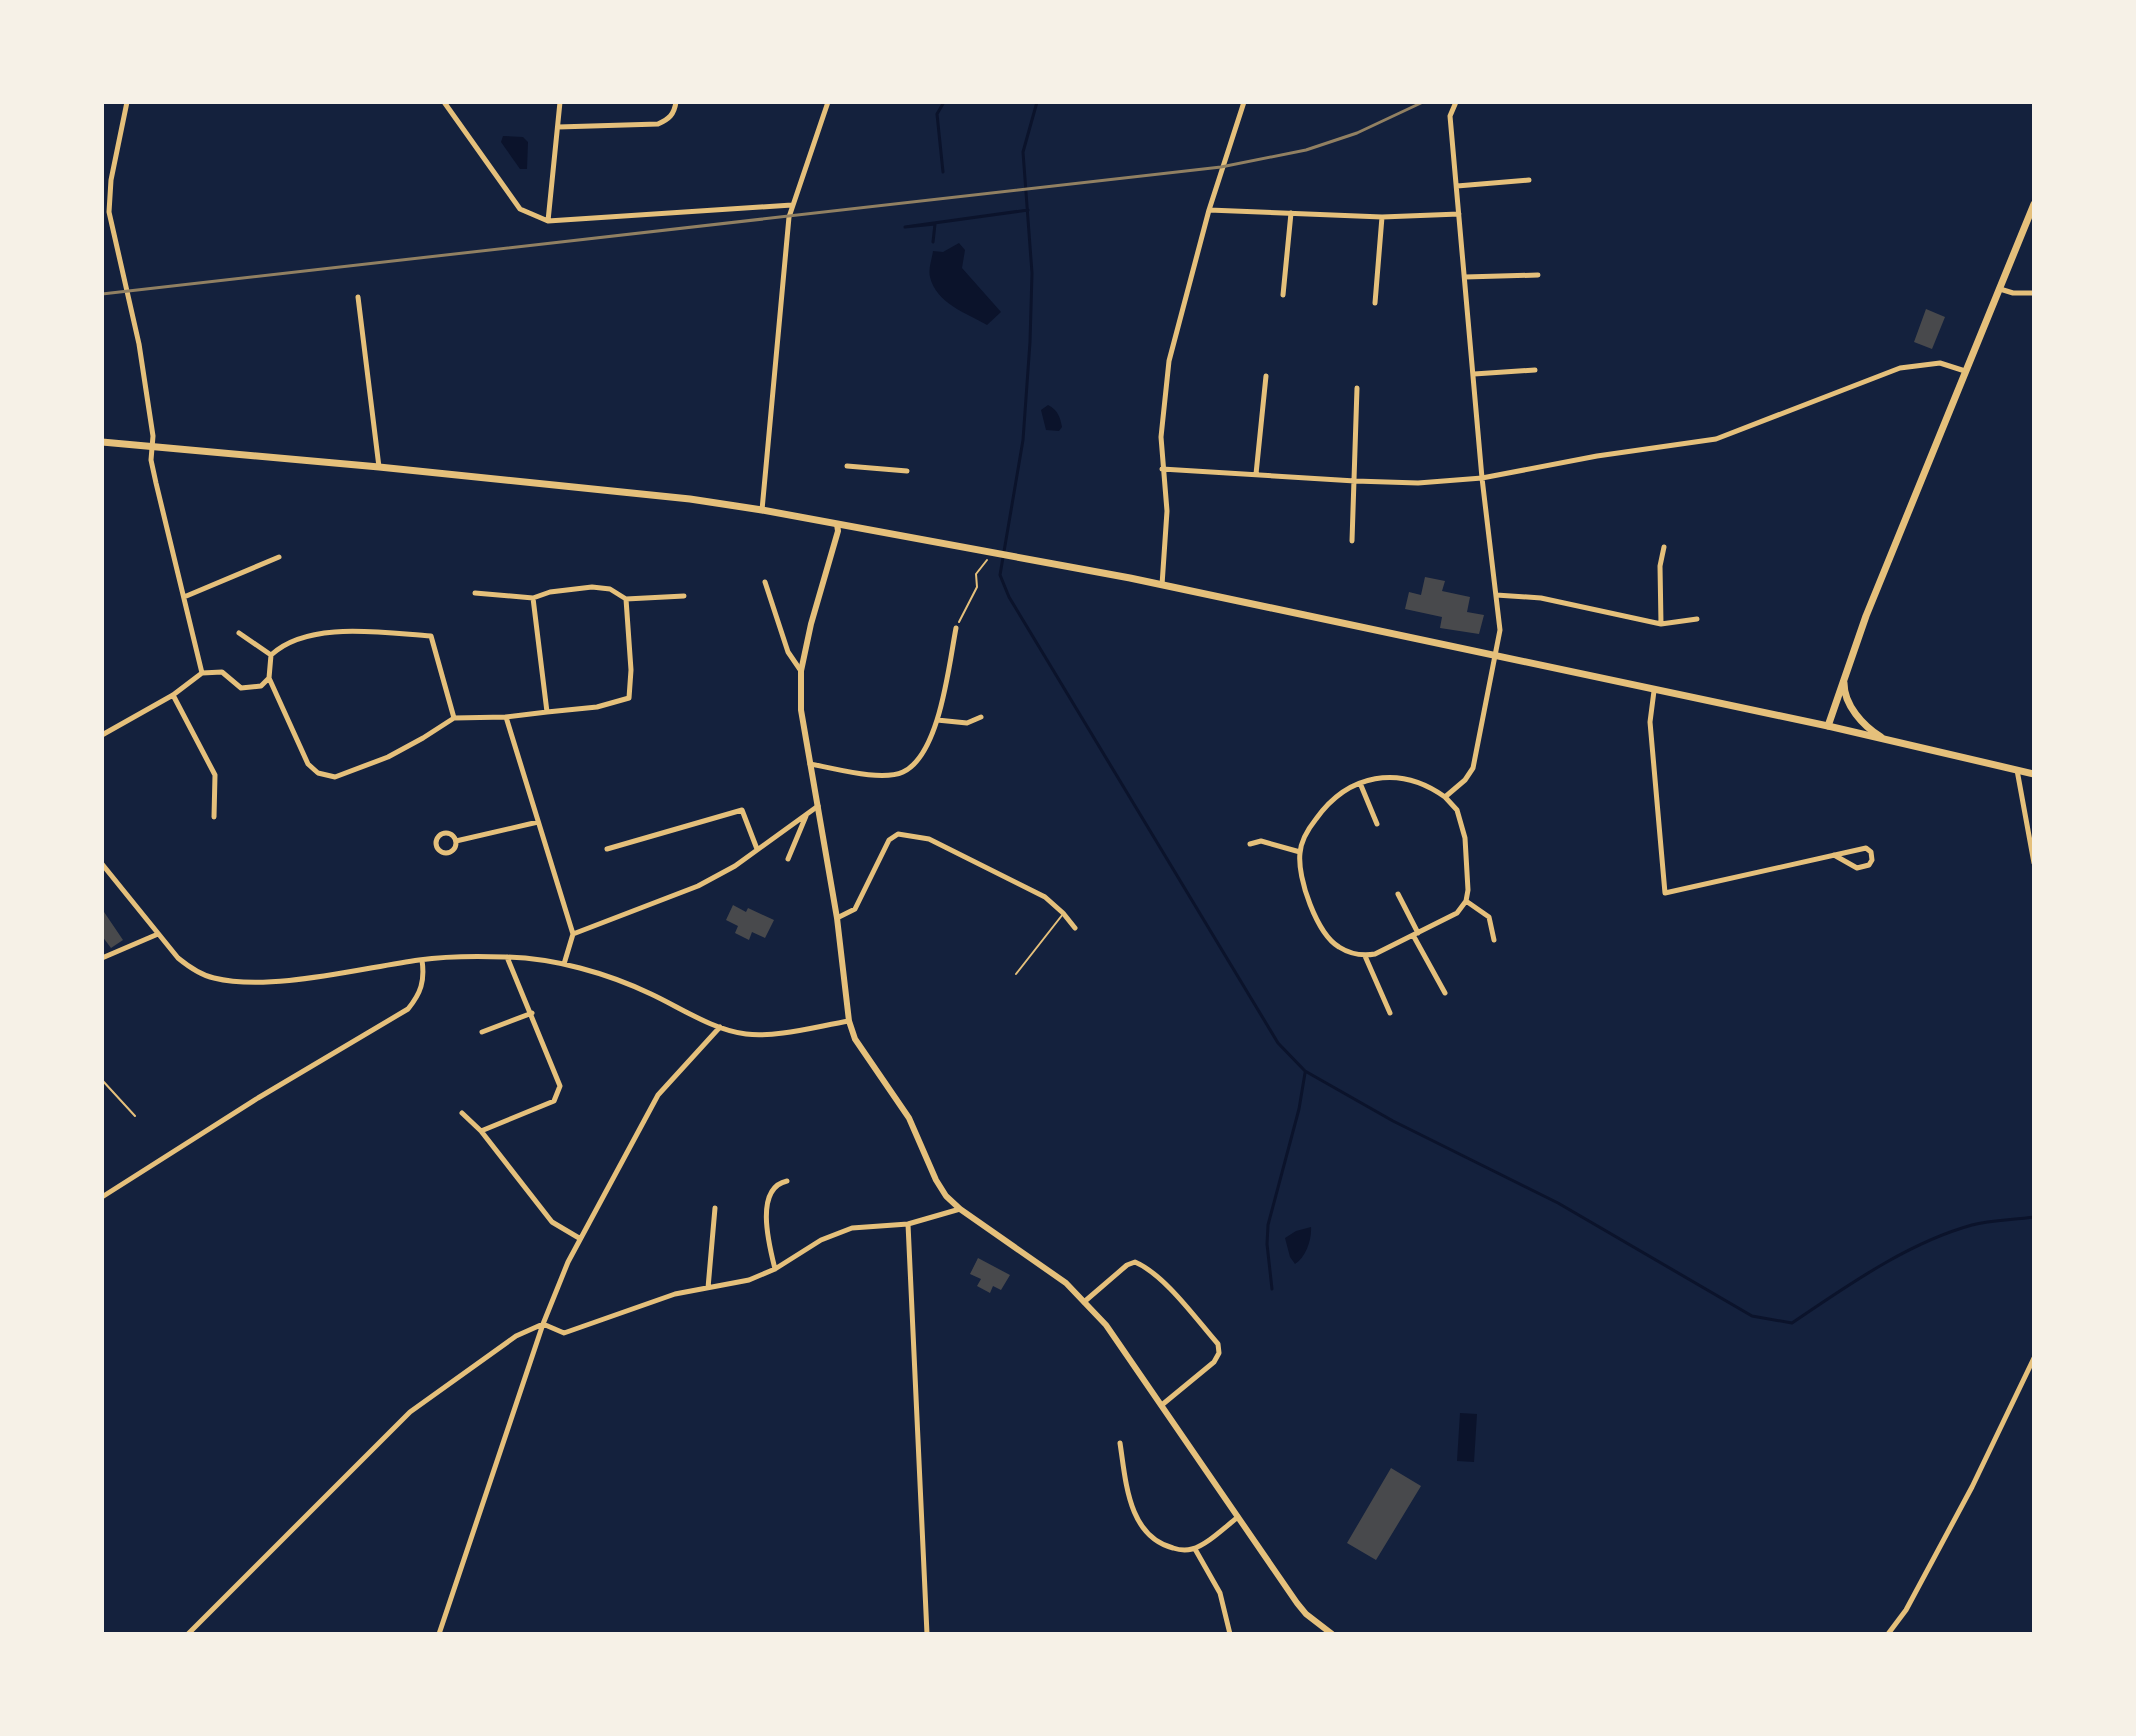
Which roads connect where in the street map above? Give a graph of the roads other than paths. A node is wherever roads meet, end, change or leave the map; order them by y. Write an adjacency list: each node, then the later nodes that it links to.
1 (127, 102): 31 (street)
2 (444, 102): 17 (street)
3 (560, 102): 8 (street)
4 (676, 102): 8 (street)
5 (828, 102): 12 (street)
6 (1244, 102): 13 (street)
7 (1456, 102): 10 (street)
8 (558, 127): 17 (street)
9 (1529, 180): 10 (street)
10 (1457, 186): 15 (street)
11 (2034, 204): 20 (main road)
12 (792, 205): 17 (street); 39 (street)
13 (1209, 210): 14 (street); 34 (street)
14 (1291, 213): 16 (street); 22 (street)
15 (1459, 214): 16 (street); 19 (street)
16 (1382, 217): 24 (street)
17 (548, 221)
18 (1538, 275): 19 (street)
19 (1465, 277): 27 (street)
20 (2000, 288): 21 (street); 26 (main road)
21 (2034, 293)
22 (1283, 295)
23 (358, 297): 33 (street)
24 (1375, 303)
25 (1535, 370): 27 (street)
26 (1965, 371): 37 (street); 61 (main road)
27 (1474, 374): 37 (street)
28 (1266, 376): 36 (street)
29 (1357, 388): 38 (street)
30 (102, 442): 31 (main road)
31 (152, 447): 33 (main road); 49 (street)
32 (847, 466): 35 (street)
33 (379, 467): 39 (main road)
34 (1162, 469): 36 (street); 45 (street)
35 (907, 471)
36 (1256, 474): 38 (street)
37 (1482, 478): 38 (street); 47 (street)
38 (1355, 481): 41 (street)
39 (762, 510): 40 (main road)
40 (837, 524): 45 (main road); 58 (street)
41 (1352, 541)
42 (1664, 547): 53 (street)
43 (279, 557): 49 (street)
44 (765, 582): 58 (street)
45 (1162, 585): 57 (main road)
46 (475, 593): 50 (street)
47 (1496, 595): 53 (street); 57 (street)
48 (684, 596): 51 (street)
49 (184, 597): 59 (street)
50 (533, 598): 51 (street); 64 (street)
51 (626, 599): 64 (street)
52 (1697, 619): 53 (street)
53 (1661, 624)
54 (956, 628): 68 (street)
55 (239, 633): 56 (street)
56 (271, 655): 60 (street); 67 (street)
57 (1496, 657): 62 (main road); 76 (street)
58 (801, 671): 72 (street)
59 (202, 673): 60 (street); 63 (street)
60 (269, 678): 67 (street)
61 (1844, 681): 69 (main road); 71 (main road)
62 (1654, 691): 69 (main road); 87 (street)
63 (173, 695): 70 (street); 79 (street)
64 (547, 712): 65 (street)
65 (506, 717): 67 (street); 80 (street)
66 (981, 717): 68 (street)
67 (454, 718)
68 (937, 720): 72 (street)
69 (1828, 726): 71 (main road)
70 (102, 735)
71 (1887, 741): 73 (main road)
72 (809, 764): 77 (street)
73 (2017, 770): 74 (main road); 89 (street)
74 (2034, 774)
75 (1360, 783): 76 (street); 81 (street); 86 (street)
76 (1445, 797): 92 (street)
77 (818, 806): 78 (street); 94 (street)
78 (806, 813): 85 (street); 88 (street)
79 (214, 817)
80 (538, 822): 82 (street); 97 (street)
81 (1377, 824)
82 (456, 841)
83 (1250, 844): 86 (street)
84 (607, 849): 85 (street)
85 (757, 849): 97 (street)
86 (1300, 852): 100 (street)
87 (1834, 855): 87 (street)
88 (788, 859)
89 (2034, 863)
90 (102, 864): 96 (street)
91 (1398, 894): 98 (street)
92 (1466, 901): 98 (street); 99 (street)
93 (1063, 913): 94 (street); 95 (street); 105 (lane)
94 (837, 918): 109 (street)
95 (1075, 928)
96 (158, 934): 102 (street); 103 (street)
97 (573, 934): 104 (street)
98 (1416, 934): 100 (street); 106 (street)
99 (1494, 940)
100 (1365, 956): 108 (street)
101 (507, 957): 103 (street); 104 (street); 107 (street)
102 (102, 958)
103 (422, 960): 117 (street)
104 (564, 964): 110 (street)
105 (1016, 974)
106 (1445, 993)
107 (532, 1013): 111 (street); 115 (street)
108 (1390, 1013)
109 (849, 1021): 110 (street); 119 (street)
110 (720, 1027): 121 (street)
111 (482, 1032)
112 (102, 1080): 114 (lane)
113 (462, 1113): 115 (street)
114 (135, 1116)
115 (481, 1131): 121 (street)
116 (787, 1181): 122 (street)
117 (102, 1197)
118 (715, 1208): 123 (street)
119 (960, 1209): 120 (street); 124 (street)
120 (908, 1224): 122 (street); 133 (street)
121 (579, 1238): 125 (street)
122 (775, 1269): 123 (street)
123 (708, 1288): 125 (street)
124 (1084, 1302): 127 (street); 127 (street)
125 (543, 1324): 131 (street); 132 (street)
126 (2034, 1358): 136 (street)
127 (1163, 1404): 129 (street)
128 (1120, 1443): 130 (street)
129 (1238, 1517): 130 (street); 135 (street)
130 (1195, 1549): 134 (street)
131 (188, 1634)
132 (439, 1634)
133 (927, 1634)
134 (1230, 1634)
135 (1332, 1634)
136 (1888, 1634)

